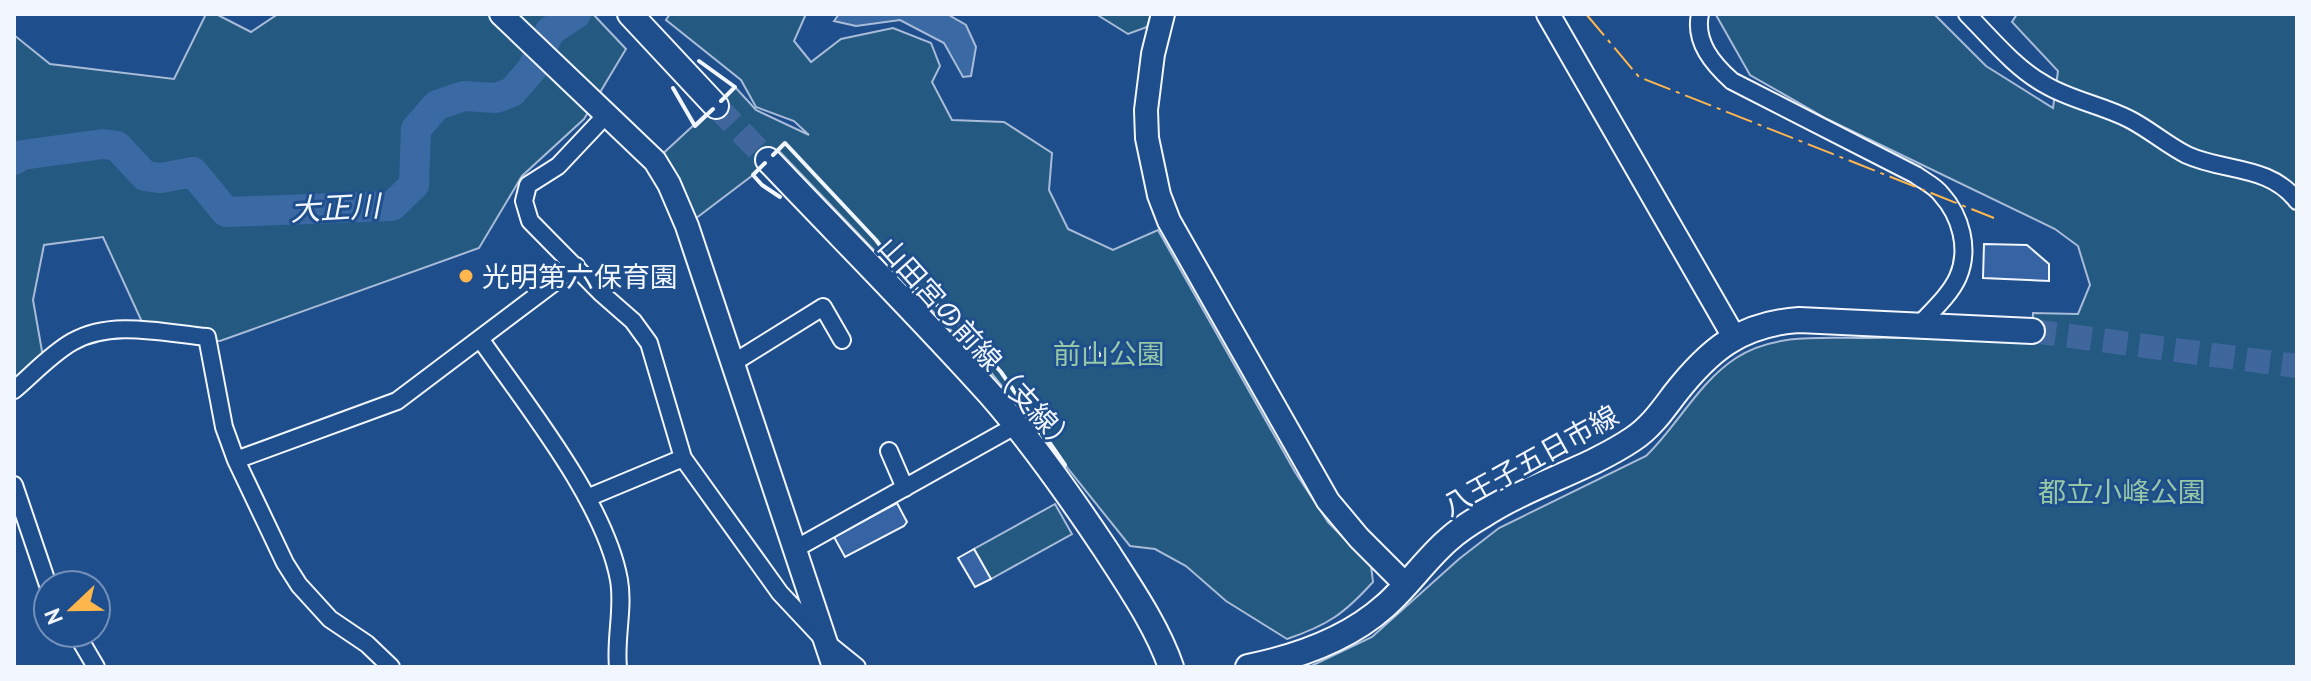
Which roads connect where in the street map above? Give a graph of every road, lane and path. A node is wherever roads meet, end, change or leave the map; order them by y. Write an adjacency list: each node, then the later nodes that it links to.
1 (501, 14): 8 (street)
2 (630, 14): 7 (main road)
3 (1163, 14): 29 (street)
4 (1548, 14): 14 (street)
5 (1700, 14): 12 (street)
6 (1967, 14): 10 (street)
7 (716, 106)
8 (607, 114): 11 (street); 17 (street)
9 (768, 160): 19 (main road, 山田宮の前線（支線）)
10 (2297, 201)
11 (576, 266): 15 (street); 21 (street)
12 (1918, 326): 13 (main road, 八王子五日市線); 14 (main road, 八王子五日市線)
13 (2032, 331)
14 (1734, 337): 29 (main road, 八王子五日市線)
15 (481, 340): 22 (street); 25 (street)
16 (842, 340): 17 (street)
17 (733, 363): 26 (street)
18 (14, 390): 22 (street)
19 (1015, 426): 24 (street); 37 (main road, 山田宮の前線（支線）)
20 (889, 451): 24 (street)
21 (683, 458): 25 (street); 28 (street)
22 (236, 460): 33 (street)
23 (14, 485): 27 (street)
24 (905, 488): 26 (street)
25 (587, 498): 34 (street)
26 (799, 560): 28 (street); 30 (street)
27 (43, 569)
28 (774, 585): 30 (street)
29 (1406, 585): 38 (main road, 八王子五日市線)
30 (826, 642): 35 (street); 36 (street)
31 (85, 649): 32 (street)
32 (96, 667)
33 (391, 667)
34 (618, 667)
35 (834, 667)
36 (857, 667)
37 (1171, 667)
38 (1248, 667)

